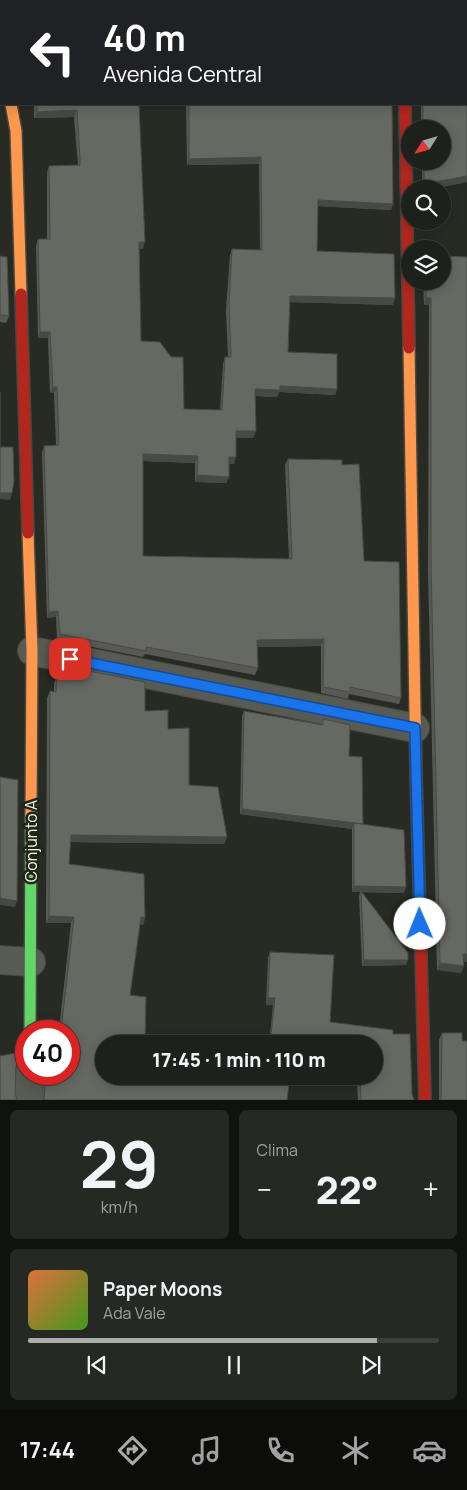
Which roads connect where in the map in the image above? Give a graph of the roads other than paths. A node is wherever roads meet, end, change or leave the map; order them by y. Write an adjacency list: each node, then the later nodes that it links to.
1 (12, 105): 3 (street, Conjunto A)
2 (405, 105): 4 (street)
3 (32, 651): 4 (street); 6 (street, Conjunto A)
4 (415, 728): 10 (street)
5 (0, 960): 6 (street)
6 (31, 962): 7 (street, Conjunto A)
7 (30, 1020)
8 (29, 1085): 9 (street)
9 (28, 1100)
10 (425, 1100)

